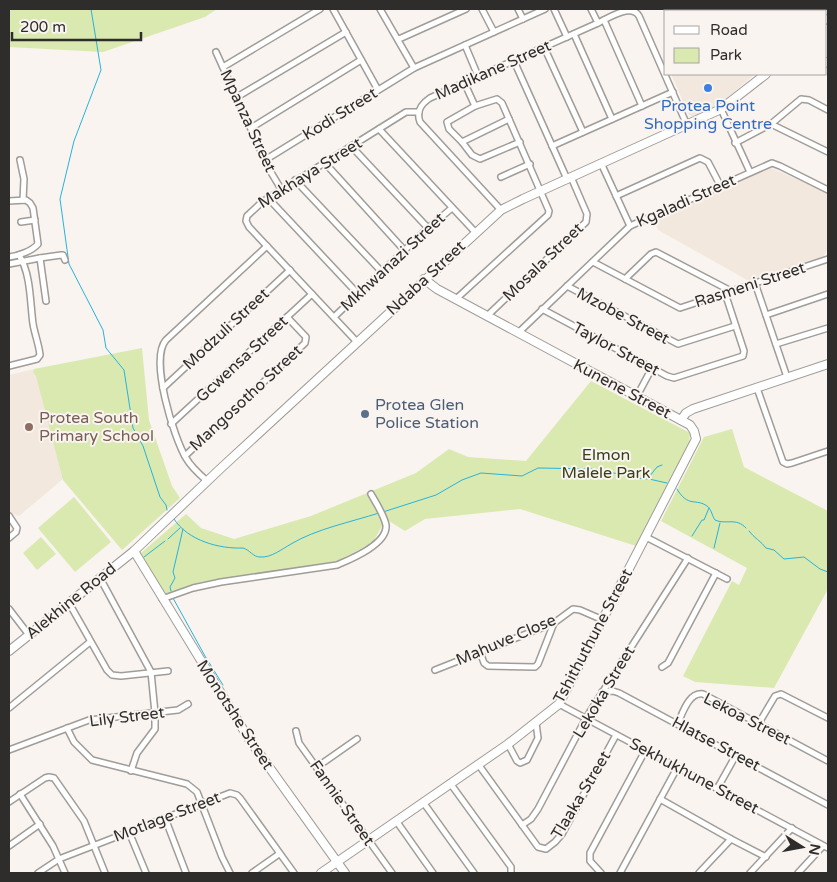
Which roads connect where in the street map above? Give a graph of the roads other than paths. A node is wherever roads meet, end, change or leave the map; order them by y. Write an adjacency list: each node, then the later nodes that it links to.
1 (320, 9): 26 (street)
2 (333, 9): 16 (street)
3 (380, 9): 20 (street)
4 (466, 9): 20 (street)
5 (482, 9): 17 (street)
6 (518, 9): 13 (street)
7 (545, 9): 13 (street, Kodi Street)
8 (554, 9): 19 (street)
9 (591, 9): 15 (street)
10 (780, 9): 12 (street)
11 (638, 10): 14 (street, Madikane Street); 28 (street, Madikane Street)
12 (775, 10)
13 (523, 19): 17 (street, Kodi Street)
14 (604, 20): 15 (street, Madikane Street); 37 (street)
15 (598, 23): 18 (street, Madikane Street)
16 (346, 32): 24 (street); 35 (street)
17 (494, 32): 21 (street, Kodi Street)
18 (574, 34): 19 (street, Madikane Street); 42 (street)
19 (567, 37): 22 (street, Madikane Street)
20 (399, 40): 27 (street)
21 (465, 45): 27 (street, Kodi Street); 31 (street)
22 (544, 47): 25 (street, Madikane Street); 47 (street)
23 (216, 52): 26 (street, Mpanza Street)
24 (361, 60): 33 (street); 45 (street)
25 (514, 61): 31 (street, Madikane Street); 52 (street)
26 (223, 67): 35 (street, Mpanza Street)
27 (414, 68): 33 (street, Kodi Street)
28 (664, 71)
29 (666, 75): 34 (street, Madikane Street)
30 (765, 75): 38 (street, Ndaba Street)
31 (478, 76): 32 (street, Madikane Street)
32 (464, 82): 36 (street); 40 (street, Madikane Street)
33 (378, 90): 55 (street, Kodi Street)
34 (673, 92): 37 (street); 44 (street, Madikane Street)
35 (238, 97): 45 (street, Mpanza Street)
36 (476, 106): 41 (street); 48 (street)
37 (642, 106): 42 (street)
38 (721, 110): 44 (street, Ndaba Street); 50 (street)
39 (828, 110): 43 (street)
40 (419, 112): 46 (street, Makhaya Street); 72 (street, Madikane Street)
41 (509, 119): 48 (street); 49 (street)
42 (612, 119): 47 (street)
43 (772, 124): 50 (street); 53 (street)
44 (688, 125): 57 (street, Ndaba Street)
45 (251, 128): 55 (street, Mpanza Street)
46 (379, 128): 51 (street, Makhaya Street); 71 (street)
47 (583, 132): 52 (street)
48 (462, 142): 49 (street)
49 (520, 142): 58 (street)
50 (735, 143): 59 (street)
51 (351, 146): 56 (street, Makhaya Street); 76 (street)
52 (552, 146): 61 (street)
53 (828, 152)
54 (20, 160): 69 (street)
55 (265, 160): 64 (street, Mpanza Street)
56 (324, 162): 62 (street, Makhaya Street); 79 (street)
57 (601, 163): 61 (street, Ndaba Street); 67 (street)
58 (530, 164): 60 (street); 65 (street)
59 (750, 172): 63 (street, Kgaladi Street); 66 (street, Kgaladi Street)
60 (501, 177)
61 (569, 178): 65 (street, Ndaba Street); 102 (street, Mosala Street)
62 (295, 180): 64 (street, Makhaya Street); 89 (street)
63 (720, 185): 67 (street); 75 (street, Kgaladi Street)
64 (281, 189): 68 (street, Makhaya Street)
65 (541, 190): 72 (street, Ndaba Street); 98 (street)
66 (828, 190)
67 (616, 196): 75 (street)
68 (268, 198): 78 (street, Makhaya Street); 96 (street)
69 (23, 200): 70 (street); 73 (street)
70 (9, 201)
71 (452, 208): 76 (street, Mkhwanazi Street); 77 (street)
72 (501, 210): 77 (street, Ndaba Street)
73 (35, 220): 74 (street); 80 (street)
74 (20, 222)
75 (630, 226): 86 (street, Kgaladi Street)
76 (428, 228): 79 (street, Mkhwanazi Street)
77 (476, 233): 90 (street, Ndaba Street)
78 (267, 246): 88 (street, Makhaya Street); 114 (street)
79 (405, 250): 89 (street, Mkhwanazi Street)
80 (20, 254): 81 (street); 85 (street)
81 (9, 257)
82 (40, 258): 84 (street); 85 (street); 99 (street)
83 (828, 259): 92 (street, Rasmeni Street)
84 (65, 260)
85 (24, 261): 87 (street); 111 (street)
86 (593, 262): 91 (street, Rasmeni Street); 93 (street, Kgaladi Street)
87 (9, 264)
88 (290, 270): 95 (street, Makhaya Street); 114 (street, Modzuli Street)
89 (382, 272): 96 (street, Mkhwanazi Street)
90 (424, 279): 98 (street, Kunene Street); 108 (street, Ndaba Street)
91 (625, 279): 94 (street, Rasmeni Street); 94 (street)
92 (755, 283): 94 (street, Rasmeni Street); 101 (street)
93 (567, 286): 100 (street, Kgaladi Street); 105 (street, Mzobe Street)
94 (728, 292): 105 (street, Taylor Street)
95 (312, 294): 103 (street, Gcwensa Street); 104 (street, Makhaya Street)
96 (358, 294): 104 (street, Mkhwanazi Street)
97 (828, 294): 101 (street)
98 (456, 299): 102 (street, Kunene Street)
99 (46, 301)
100 (542, 309): 107 (street, Kgaladi Street); 112 (street, Taylor Street)
101 (766, 315): 109 (street)
102 (487, 316): 107 (street, Kunene Street)
103 (287, 317): 118 (street, Gcwensa Street); 120 (street, Mangosotho Street)
104 (334, 317): 108 (street, Makhaya Street)
105 (735, 326): 112 (street, Taylor Street)
106 (828, 328): 109 (street)
107 (518, 333): 116 (street, Kunene Street)
108 (357, 342): 121 (street, Ndaba Street)
109 (776, 344): 113 (street)
110 (828, 364): 113 (street, Kunene Street)
111 (9, 366)
112 (652, 368): 116 (street)
113 (787, 377): 115 (street, Kunene Street)
114 (163, 388): 118 (street)
115 (757, 388): 117 (street, Kunene Street); 119 (street)
116 (637, 396): 117 (street, Kunene Street)
117 (681, 420): 124 (street, Tshithuthune Street)
118 (171, 424): 120 (street)
119 (828, 451)
120 (185, 456): 121 (street)
121 (207, 481): 126 (street, Ndaba Street)
122 (370, 494): 131 (street)
123 (9, 516): 125 (street)
124 (646, 537): 127 (street); 134 (street, Tshithuthune Street)
125 (9, 538)
126 (134, 552): 129 (street, Alekhine Road); 131 (street, Monotshe Street)
127 (688, 558): 128 (street); 144 (street, Lekoka Street)
128 (716, 573): 130 (street); 140 (street)
129 (100, 578): 132 (street, Alekhine Road); 143 (street)
130 (727, 578)
131 (162, 599): 189 (street, Monotshe Street)
132 (69, 603): 136 (street, Alekhine Road); 137 (street)
133 (9, 609): 136 (street)
134 (603, 620): 135 (street, Mahuve Close); 146 (street, Tshithuthune Street)
135 (554, 623): 139 (street, Mahuve Close); 139 (street)
136 (29, 635): 138 (street, Alekhine Road)
137 (90, 642): 143 (street); 147 (street)
138 (9, 651)
139 (480, 652): 141 (street, Mahuve Close)
140 (662, 666)
141 (435, 670)
142 (168, 671): 143 (street)
143 (151, 672): 148 (street)
144 (601, 692): 149 (street, Lekoka Street); 152 (street, Hlatse Street)
145 (188, 704): 148 (street, Lily Street)
146 (559, 704): 149 (street, Sekhukhune Street); 151 (street, Tshithuthune Street)
147 (9, 708)
148 (155, 713): 154 (street, Lily Street); 166 (street)
149 (586, 718): 156 (street, Sekhukhune Street); 178 (street, Lekoka Street)
150 (828, 718): 153 (street)
151 (536, 723): 158 (street, Tshithuthune Street); 158 (street)
152 (678, 723): 153 (street, Lekoa Street); 161 (street, Hlatse Street)
153 (759, 723): 162 (street, Lekoa Street)
154 (67, 728): 159 (street, Lily Street); 166 (street)
155 (296, 730): 164 (street, Fannie Street)
156 (616, 735): 160 (street, Sekhukhune Street); 178 (street, Tlaaka Street)
157 (357, 738): 164 (street)
158 (508, 744): 163 (street, Tshithuthune Street)
159 (9, 750)
160 (645, 751): 165 (street, Sekhukhune Street); 204 (street)
161 (736, 755): 168 (street); 174 (street, Hlatse Street)
162 (828, 761)
163 (478, 764): 167 (street, Tshithuthune Street); 178 (street)
164 (317, 767): 182 (street, Fannie Street)
165 (677, 768): 168 (street, Sekhukhune Street); 170 (street)
166 (131, 771): 173 (street)
167 (450, 783): 172 (street, Tshithuthune Street); 190 (street)
168 (717, 789): 179 (street, Sekhukhune Street)
169 (20, 794): 171 (street); 177 (street); 184 (street)
170 (660, 799): 181 (street); 205 (street)
171 (9, 802)
172 (424, 802): 176 (street, Tshithuthune Street); 203 (street)
173 (202, 804): 175 (street, Motlage Street); 186 (street, Motlage Street); 196 (street)
174 (828, 805)
175 (165, 818): 180 (street, Motlage Street); 195 (street)
176 (397, 822): 182 (street, Tshithuthune Street); 202 (street)
177 (40, 824): 183 (street); 188 (street)
178 (522, 825)
179 (792, 828): 185 (street, Sekhukhune Street); 187 (street)
180 (129, 832): 184 (street, Motlage Street); 194 (street)
181 (730, 839): 187 (street); 206 (street)
182 (369, 841): 189 (street, Tshithuthune Street); 201 (street, Fannie Street)
183 (9, 846)
184 (95, 846): 188 (street, Motlage Street); 193 (street)
185 (826, 847): 208 (street)
186 (279, 854): 197 (street); 198 (street, Motlage Street)
187 (766, 857): 207 (street)
188 (60, 859): 191 (street, Motlage Street); 192 (street)
189 (338, 864): 199 (street, Tshithuthune Street); 200 (street, Monotshe Street)
190 (511, 872)
191 (38, 873)
192 (65, 873)
193 (105, 873)
194 (146, 873)
195 (186, 873)
196 (230, 873)
197 (252, 873)
198 (294, 873)
199 (321, 873)
200 (345, 873)
201 (392, 873)
202 (433, 873)
203 (474, 873)
204 (601, 873)
205 (620, 873)
206 (698, 873)
207 (750, 873)
208 (798, 873)

